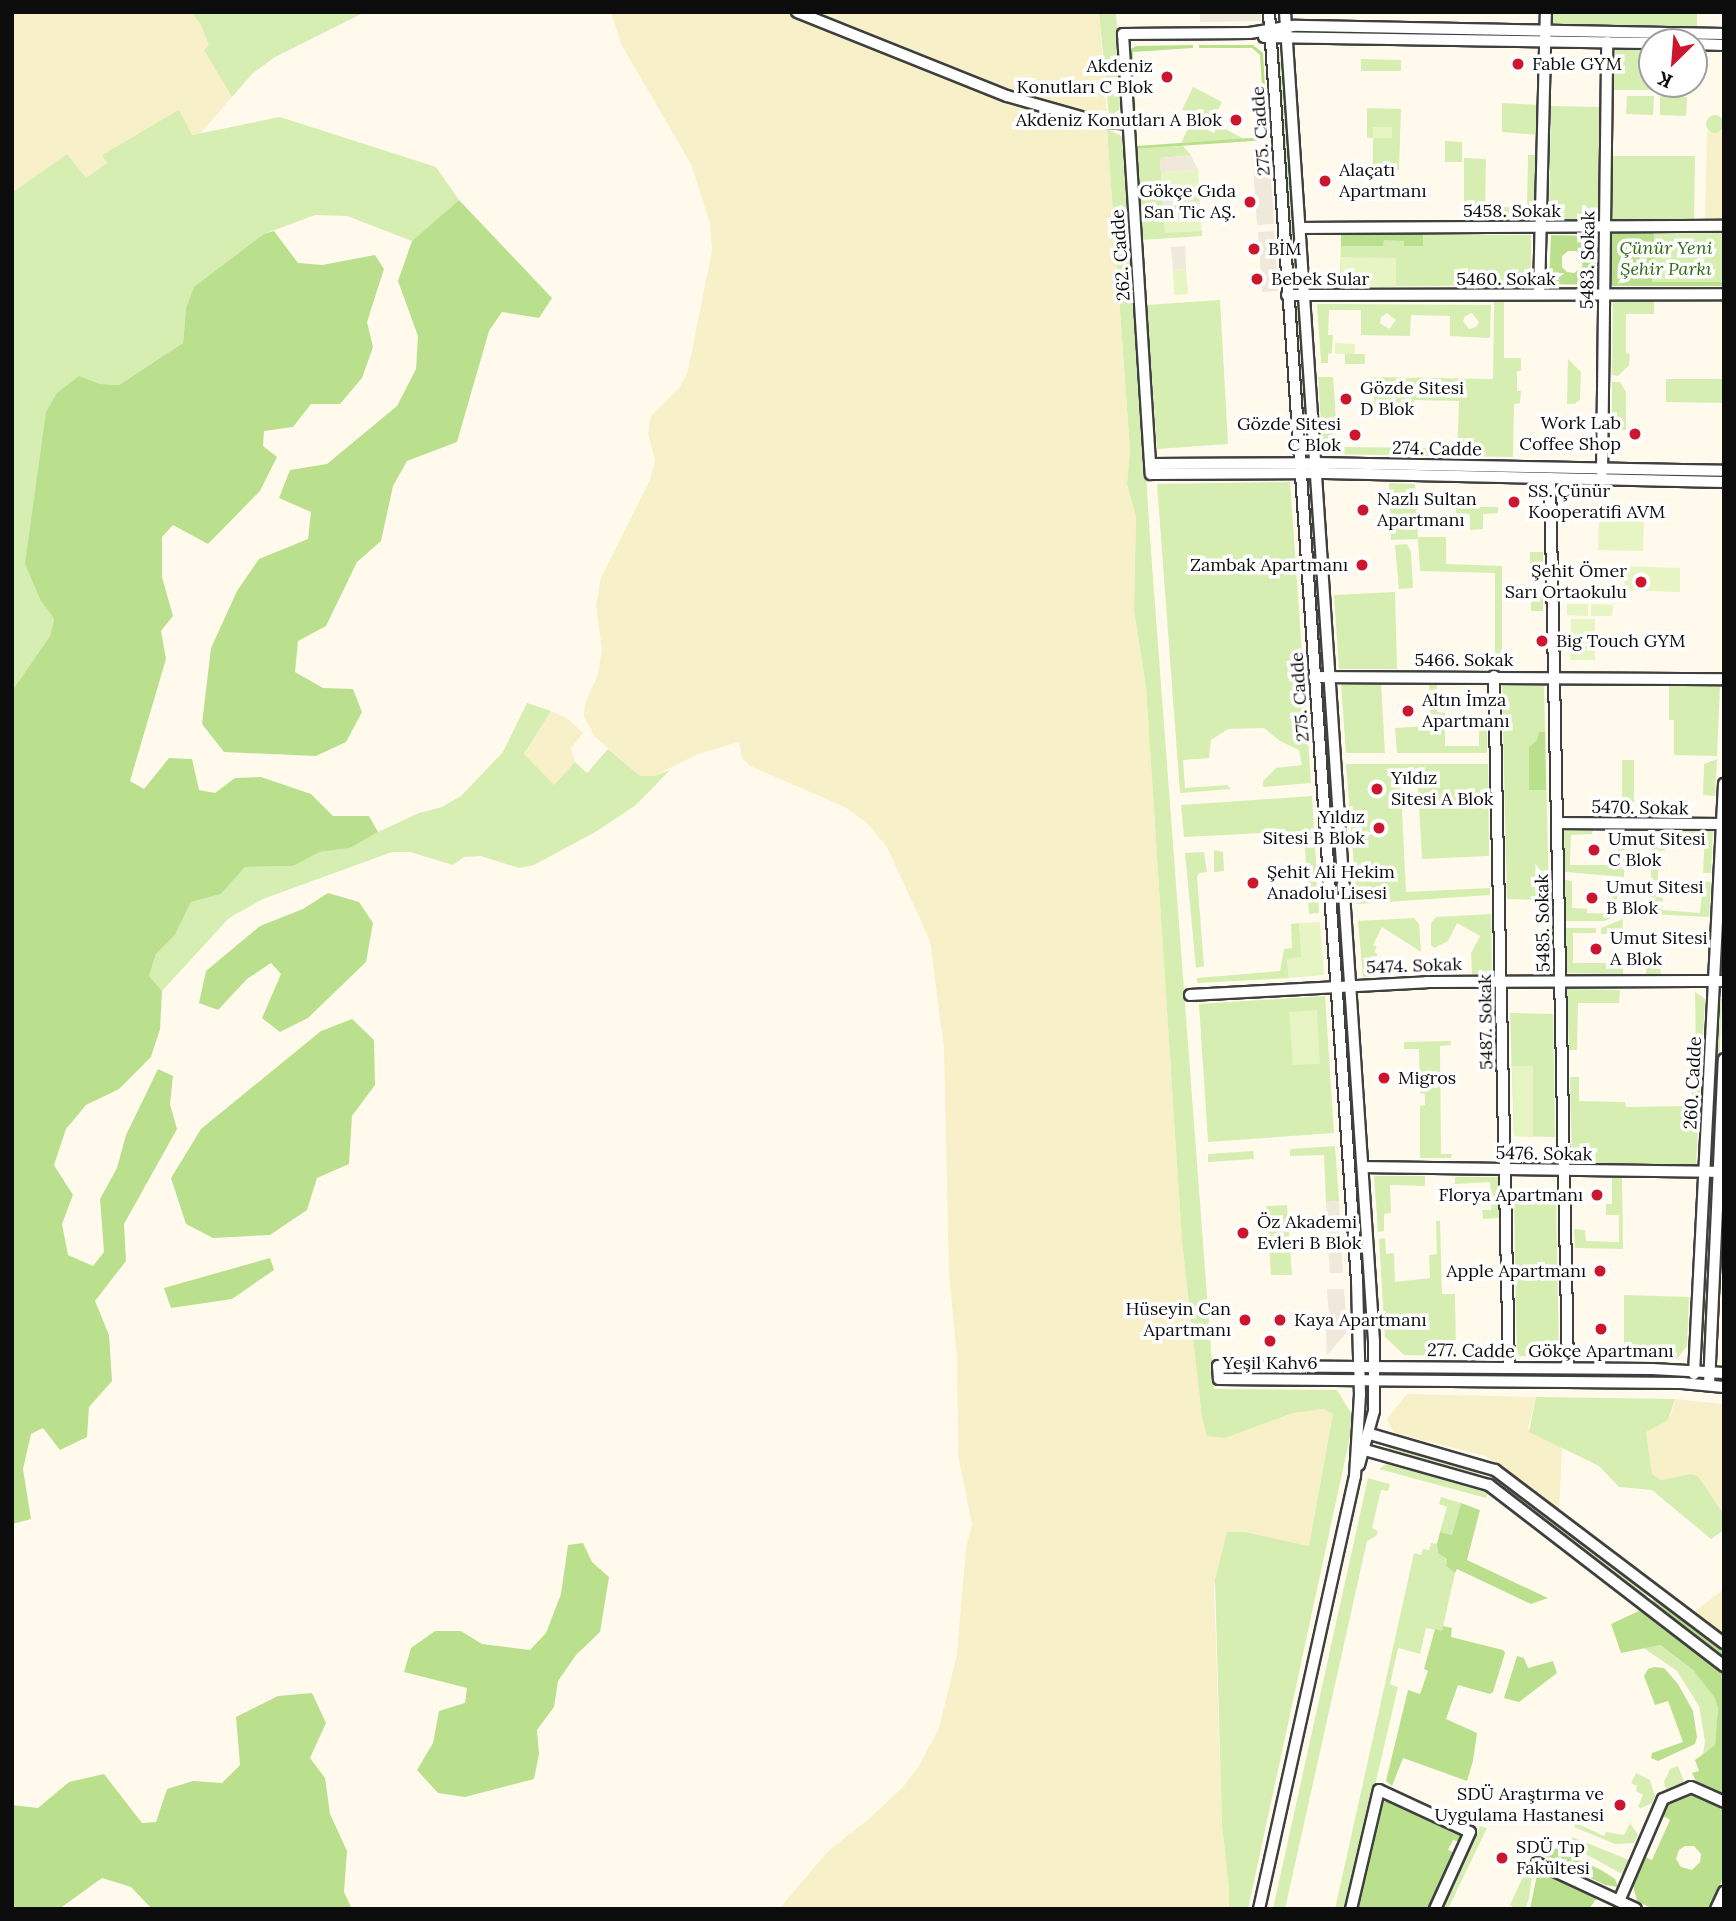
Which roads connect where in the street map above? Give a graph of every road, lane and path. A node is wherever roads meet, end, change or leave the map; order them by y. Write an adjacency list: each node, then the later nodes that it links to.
1 (797, 12): 11 (street)
2 (1269, 12): 6 (street, 275. Cadde)
3 (1285, 12): 5 (street, 275. Cadde)
4 (1546, 12): 8 (street)
5 (1286, 32): 6 (street); 8 (street); 15 (street, 275. Cadde)
6 (1270, 33): 11 (street, 262. Cadde); 18 (street, 275. Cadde)
7 (1724, 33): 8 (street)
8 (1546, 36): 9 (street); 14 (street)
9 (1606, 42): 10 (street); 12 (street, 5483. Sokak)
10 (1638, 43)
11 (1128, 124): 23 (street, 262. Cadde)
12 (1604, 226): 13 (street, 5458. Sokak); 14 (street, 5458. Sokak); 16 (street, 5483. Sokak)
13 (1724, 226)
14 (1542, 227): 15 (street, 5458. Sokak); 20 (street)
15 (1300, 228): 19 (street, 275. Cadde)
16 (1603, 294): 17 (street, 5460. Sokak); 20 (street, 5460. Sokak); 25 (street, 5483. Sokak)
17 (1724, 294)
18 (1287, 295): 19 (street, 5460. Sokak); 21 (street, 275. Cadde)
19 (1304, 295): 20 (street, 5460. Sokak); 22 (street, 275. Cadde)
20 (1539, 295)
21 (1299, 468): 22 (street, 274. Cadde); 23 (street, 274. Cadde); 30 (street, 275. Cadde)
22 (1315, 468): 25 (street, 274. Cadde); 26 (street, 274. Cadde); 31 (street, 275. Cadde)
23 (1150, 469)
24 (1724, 471): 25 (street, 274. Cadde)
25 (1602, 473): 26 (street, 274. Cadde); 27 (street, 274. Cadde)
26 (1550, 478): 29 (street, 5485. Sokak)
27 (1724, 482)
28 (1494, 676): 29 (street, 5466. Sokak); 31 (street, 5466. Sokak); 36 (street, 5487. Sokak)
29 (1554, 676): 32 (street, 5466. Sokak); 34 (street, 5485. Sokak)
30 (1314, 677): 31 (street, 5466. Sokak); 40 (street, 275. Cadde)
31 (1330, 677): 39 (street, 275. Cadde)
32 (1724, 679)
33 (1724, 784): 35 (street, 260. Cadde)
34 (1557, 823): 35 (street, 5470. Sokak); 37 (street, 5485. Sokak)
35 (1722, 824): 38 (street, 260. Cadde)
36 (1501, 980): 37 (street, 5474. Sokak); 39 (street, 5474. Sokak); 44 (street, 5487. Sokak)
37 (1560, 980): 38 (street, 5474. Sokak); 45 (street, 5485. Sokak)
38 (1719, 981): 46 (street, 260. Cadde)
39 (1351, 984): 40 (street, 5474. Sokak); 43 (street, 275. Cadde)
40 (1336, 985): 41 (street, 5474. Sokak); 48 (street, 275. Cadde)
41 (1190, 995)
42 (1724, 1059): 47 (street, 260. Cadde)
43 (1364, 1167): 44 (street, 5476. Sokak); 49 (street, 275. Cadde)
44 (1505, 1169): 45 (street, 5476. Sokak); 50 (street, 5487. Sokak)
45 (1564, 1170): 46 (street, 5476. Sokak); 51 (street, 5485. Sokak)
46 (1705, 1171): 47 (street, 5476. Sokak); 52 (street, 260. Cadde)
47 (1721, 1172): 53 (street, 260. Cadde)
48 (1360, 1366): 49 (street, 277. Cadde); 55 (street, 275. Cadde); 55 (street, 277. Cadde)
49 (1375, 1366): 50 (street, 277. Cadde); 56 (street, 275. Cadde)
50 (1509, 1367): 51 (street, 277. Cadde)
51 (1569, 1368): 52 (street, 277. Cadde)
52 (1695, 1370): 53 (street, 277. Cadde); 57 (street, 260. Cadde)
53 (1710, 1371): 54 (street, 277. Cadde); 58 (street, 260. Cadde)
54 (1724, 1373)
55 (1360, 1379): 56 (street, 277. Cadde); 63 (street, 275. Cadde)
56 (1376, 1379): 57 (street, 277. Cadde); 60 (street, 275. Cadde)
57 (1694, 1384): 58 (street, 277. Cadde)
58 (1709, 1385): 59 (street, 277. Cadde)
59 (1724, 1387)
60 (1370, 1434): 61 (street, 275. Cadde); 62 (street)
61 (1365, 1450): 63 (street, 275. Cadde); 64 (street)
62 (1500, 1474): 64 (street); 65 (street)
63 (1355, 1476): 71 (street)
64 (1494, 1490): 66 (street)
65 (1724, 1643)
66 (1724, 1666)
67 (1724, 1802): 70 (street)
68 (1537, 1863): 70 (street)
69 (1724, 1892): 75 (street)
70 (1619, 1901): 74 (street)
71 (1259, 1909)
72 (1351, 1909): 73 (street)
73 (1436, 1909)
74 (1636, 1909)
75 (1716, 1909)

